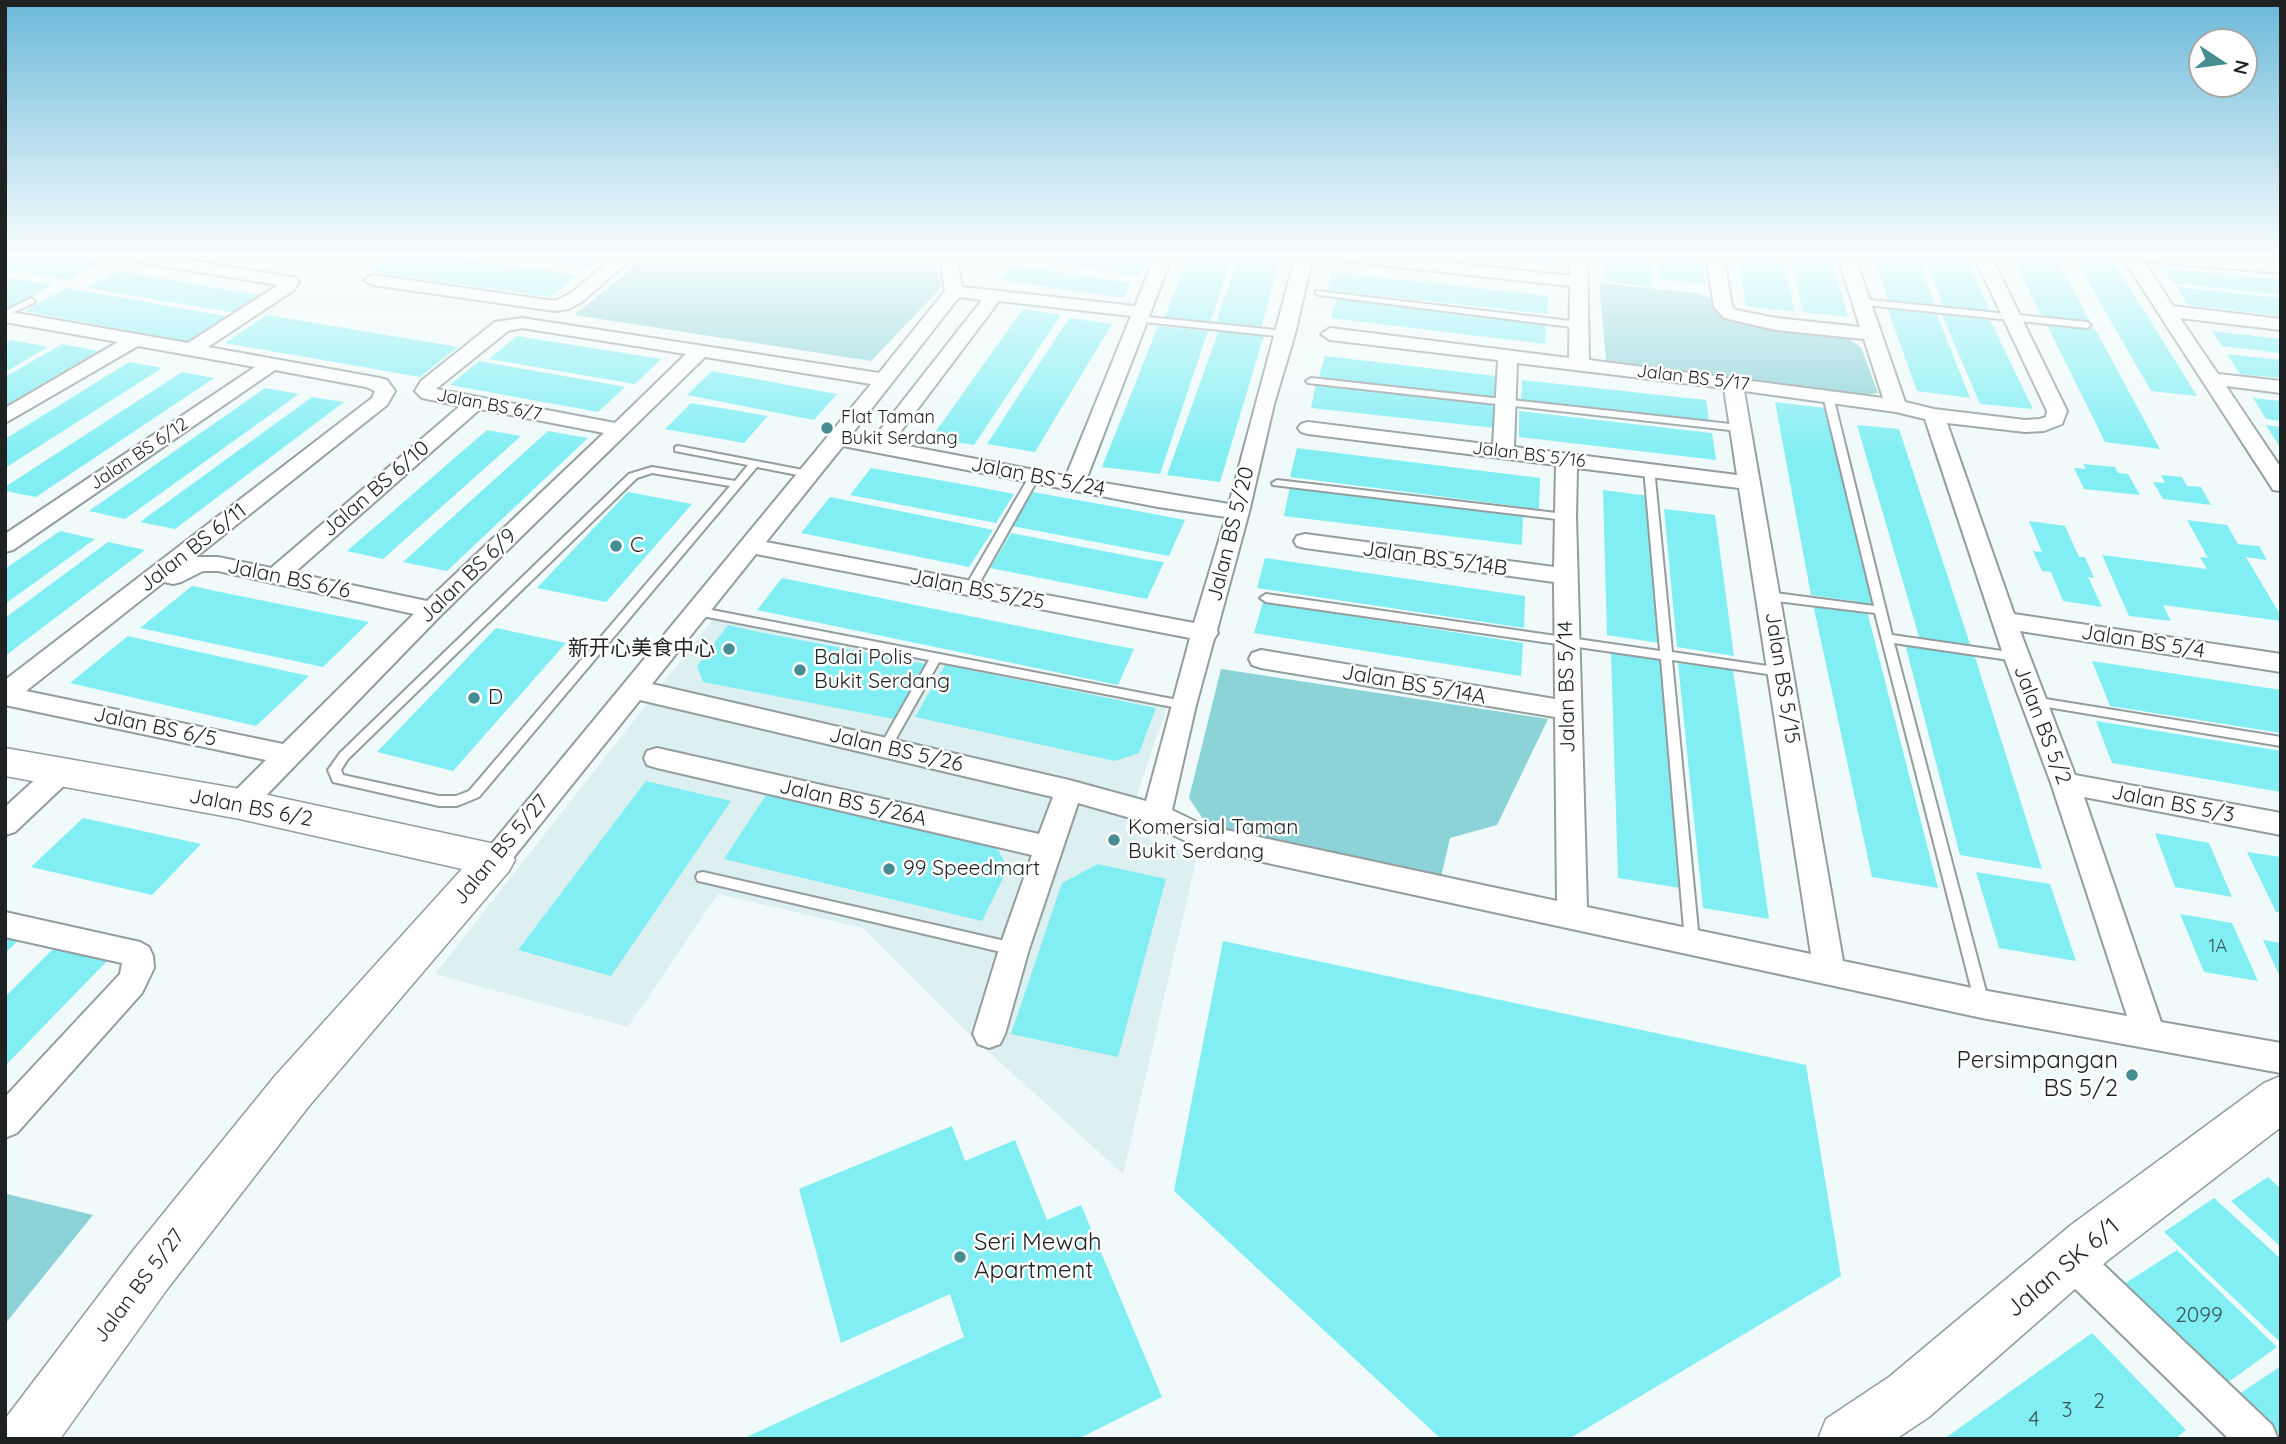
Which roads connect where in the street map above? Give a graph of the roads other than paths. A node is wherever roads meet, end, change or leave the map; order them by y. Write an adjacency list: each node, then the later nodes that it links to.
1 (35, 321): 22 (street)
2 (235, 321): 23 (street)
3 (930, 321): 29 (street, Jalan BS 5/27)
4 (975, 321): 44 (street)
5 (1137, 321): 53 (street)
6 (1183, 321): 19 (lane)
7 (1289, 321): 19 (street, Jalan BS 5/20)
8 (1550, 321): 16 (lane)
9 (1579, 321): 16 (street)
10 (1762, 321): 21 (street)
11 (1866, 321): 21 (street)
12 (2013, 321): 39 (street)
13 (2053, 321): 17 (lane)
14 (2173, 321): 28 (street)
15 (2251, 321): 18 (street)
16 (1579, 325): 27 (street)
17 (2087, 325)
18 (2281, 325)
19 (1286, 334): 58 (street, Jalan BS 5/20)
20 (1330, 334): 25 (street, Jalan BS 5/17)
21 (1870, 334): 36 (street)
22 (134, 340): 23 (street); 38 (street)
23 (191, 350): 26 (street)
24 (700, 352): 29 (street); 35 (street, Jalan BS 6/7); 42 (street, Jalan BS 6/9)
25 (1508, 355): 27 (street, Jalan BS 5/17); 34 (street)
26 (273, 363): 61 (street, Jalan BS 6/12); 82 (street, Jalan BS 6/11)
27 (1579, 363): 31 (street, Jalan BS 5/17)
28 (2212, 379): 32 (street); 47 (street)
29 (885, 380): 43 (street, Jalan BS 5/27)
30 (1311, 381): 34 (lane)
31 (1733, 383): 33 (street, Jalan BS 5/17); 41 (street, Jalan BS 5/15)
32 (2281, 387)
33 (1828, 396): 36 (street, Jalan BS 5/17); 69 (lane)
34 (1506, 401): 41 (lane); 46 (street)
35 (475, 402): 42 (street, Jalan BS 6/7); 63 (street, Jalan BS 6/10)
36 (1896, 406): 37 (street, Jalan BS 5/17)
37 (1934, 415): 39 (street, Jalan BS 5/17); 71 (street, Jalan BS 5/2)
38 (5, 417)
39 (2055, 420)
40 (1308, 428): 46 (street, Jalan BS 5/16)
41 (1739, 428): 55 (street, Jalan BS 5/15)
42 (621, 430): 68 (street, Jalan BS 6/9)
43 (838, 439): 44 (street, Jalan BS 5/24); 51 (street, Jalan BS 5/27)
44 (878, 446): 52 (street, Jalan BS 5/24)
45 (678, 449): 49 (lane)
46 (1503, 452): 48 (street, Jalan BS 5/16)
47 (2272, 458): 57 (street)
48 (1567, 460): 50 (street, Jalan BS 5/16); 59 (street, Jalan BS 5/14)
49 (754, 464): 51 (lane); 56 (lane)
50 (1649, 468): 55 (street, Jalan BS 5/16); 75 (lane)
51 (808, 474): 62 (street, Jalan BS 5/27)
52 (1034, 477): 53 (street, Jalan BS 5/24); 65 (lane)
53 (1074, 483): 58 (street, Jalan BS 5/24)
54 (1277, 483): 59 (lane)
55 (1750, 483): 66 (street, Jalan BS 5/15)
56 (737, 484): 56 (lane)
57 (2281, 485)
58 (1238, 512): 72 (street, Jalan BS 5/20)
59 (1565, 517): 64 (street, Jalan BS 5/14)
60 (1305, 541): 64 (street, Jalan BS 5/14B)
61 (5, 545)
62 (750, 546): 65 (street, Jalan BS 5/25); 70 (street, Jalan BS 5/27)
63 (276, 576): 68 (street, Jalan BS 6/6); 82 (street, Jalan BS 6/6)
64 (1565, 576): 74 (street, Jalan BS 5/14)
65 (970, 589): 72 (street, Jalan BS 5/25)
66 (1768, 596): 69 (lane); 80 (street, Jalan BS 5/15)
67 (1266, 598): 74 (lane)
68 (432, 610): 88 (street, Jalan BS 6/9)
69 (1880, 610): 73 (lane)
70 (696, 611): 76 (lane); 81 (street, Jalan BS 5/27)
71 (2005, 621): 77 (street, Jalan BS 5/2); 79 (street, Jalan BS 5/4)
72 (1206, 633): 84 (street, Jalan BS 5/20)
73 (1886, 638): 77 (lane); 106 (lane)
74 (1566, 641): 75 (lane); 85 (street, Jalan BS 5/14)
75 (1666, 656): 80 (lane); 103 (lane)
76 (936, 657): 84 (lane); 87 (lane)
77 (2016, 657): 83 (street, Jalan BS 5/2)
78 (1261, 659): 85 (street, Jalan BS 5/14A)
79 (2281, 663)
80 (1781, 672): 105 (street, Jalan BS 5/15)
81 (633, 690): 87 (street, Jalan BS 5/26); 99 (street, Jalan BS 5/27)
82 (11, 696): 88 (street, Jalan BS 6/5)
83 (2033, 701): 86 (lane); 92 (street, Jalan BS 5/2)
84 (1183, 705): 95 (street, Jalan BS 5/20)
85 (1567, 710): 101 (street, Jalan BS 5/14)
86 (2281, 742)
87 (885, 748): 93 (street, Jalan BS 5/26)
88 (288, 755): 94 (street, Jalan BS 6/9)
89 (657, 758): 98 (street, Jalan BS 5/26A)
90 (5, 762): 91 (street, Jalan BS 6/2)
91 (61, 772): 94 (street, Jalan BS 6/2); 96 (street)
92 (2065, 783): 97 (street, Jalan BS 5/3); 108 (street, Jalan BS 5/2)
93 (1069, 790): 95 (street, Jalan BS 5/26); 98 (street)
94 (240, 804): 99 (street, Jalan BS 6/2)
95 (1157, 815): 101 (street, Jalan BS 5/26)
96 (5, 824)
97 (2281, 824)
98 (1049, 848): 104 (street)
99 (495, 859): 113 (street, Jalan BS 5/27)
100 (703, 877): 104 (lane)
101 (1572, 915): 103 (street, Jalan BS 5/26)
102 (5, 924): 111 (street)
103 (1692, 941): 105 (street, Jalan BS 5/26)
104 (1014, 949): 107 (street)
105 (1829, 972): 106 (street, Jalan BS 5/26)
106 (1982, 1004): 108 (street, Jalan BS 5/26)
107 (989, 1034)
108 (2150, 1036): 109 (street, Jalan BS 5/26)
109 (2281, 1058)
110 (2281, 1098): 112 (street, Jalan SK 6/1)
111 (5, 1122)
112 (2072, 1260): 114 (street, Jalan SK 6/1); 115 (street)
113 (26, 1439)
114 (1846, 1439)
115 (2258, 1439)

